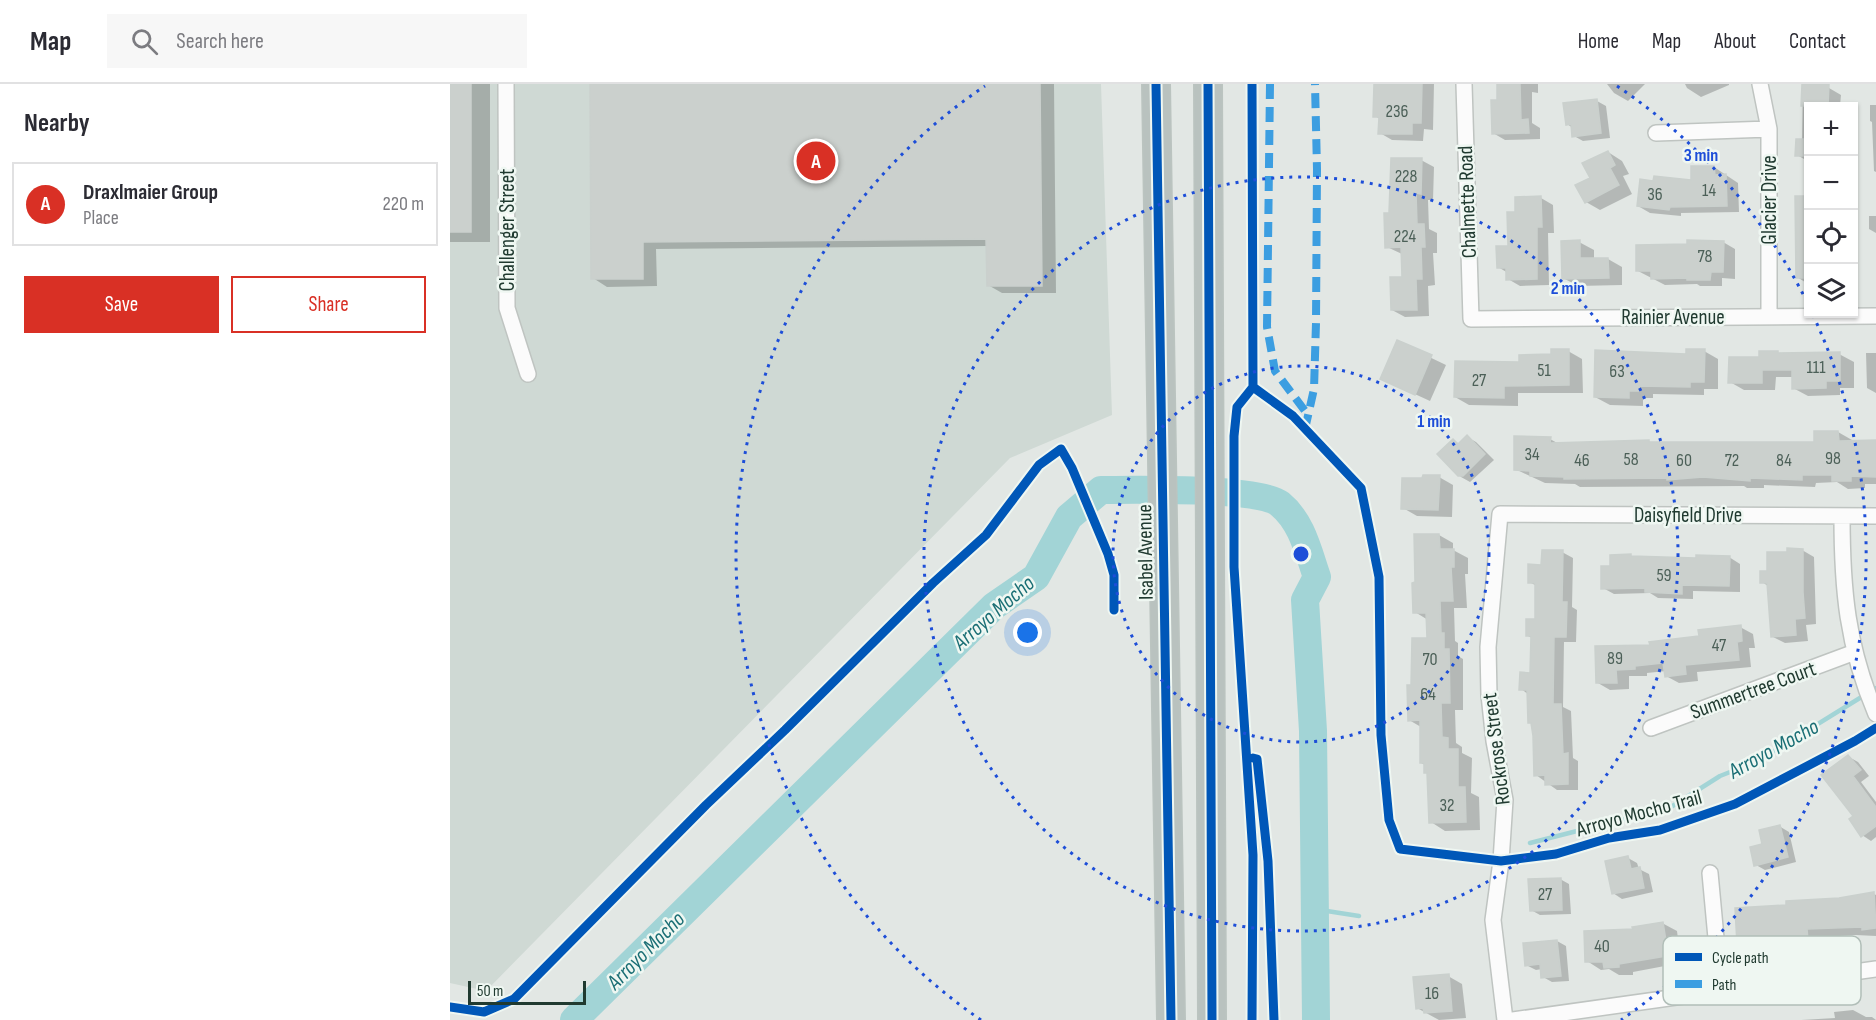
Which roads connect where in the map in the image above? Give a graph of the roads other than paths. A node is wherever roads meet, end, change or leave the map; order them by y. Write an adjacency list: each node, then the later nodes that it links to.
1 (506, 84): 11 (street, Challenger Street)
2 (1156, 84): 23 (highway, Isabel Avenue)
3 (1208, 84): 24 (highway)
4 (1464, 84): 10 (street, Chalmette Road)
5 (1760, 84): 6 (street, Glacier Drive)
6 (1769, 129): 7 (street); 9 (street, Glacier Drive)
7 (1656, 133)
8 (1876, 316): 9 (street, Rainier Avenue)
9 (1769, 317): 10 (street, Rainier Avenue)
10 (1471, 319)
11 (528, 374)
12 (1500, 513): 13 (street, Daisyfield Drive); 25 (street, Rockrose Street)
13 (1842, 516): 14 (street, Daisyfield Drive); 15 (street)
14 (1876, 516)
15 (1855, 652): 16 (street); 17 (street, Summertree Court)
16 (1876, 714)
17 (1651, 728)
18 (1710, 873): 19 (street)
19 (1716, 936)
20 (1876, 969): 21 (street)
21 (1861, 971)
22 (1663, 1000): 26 (street)
23 (1171, 1020)
24 (1212, 1020)
25 (1504, 1020)
26 (1513, 1020)

